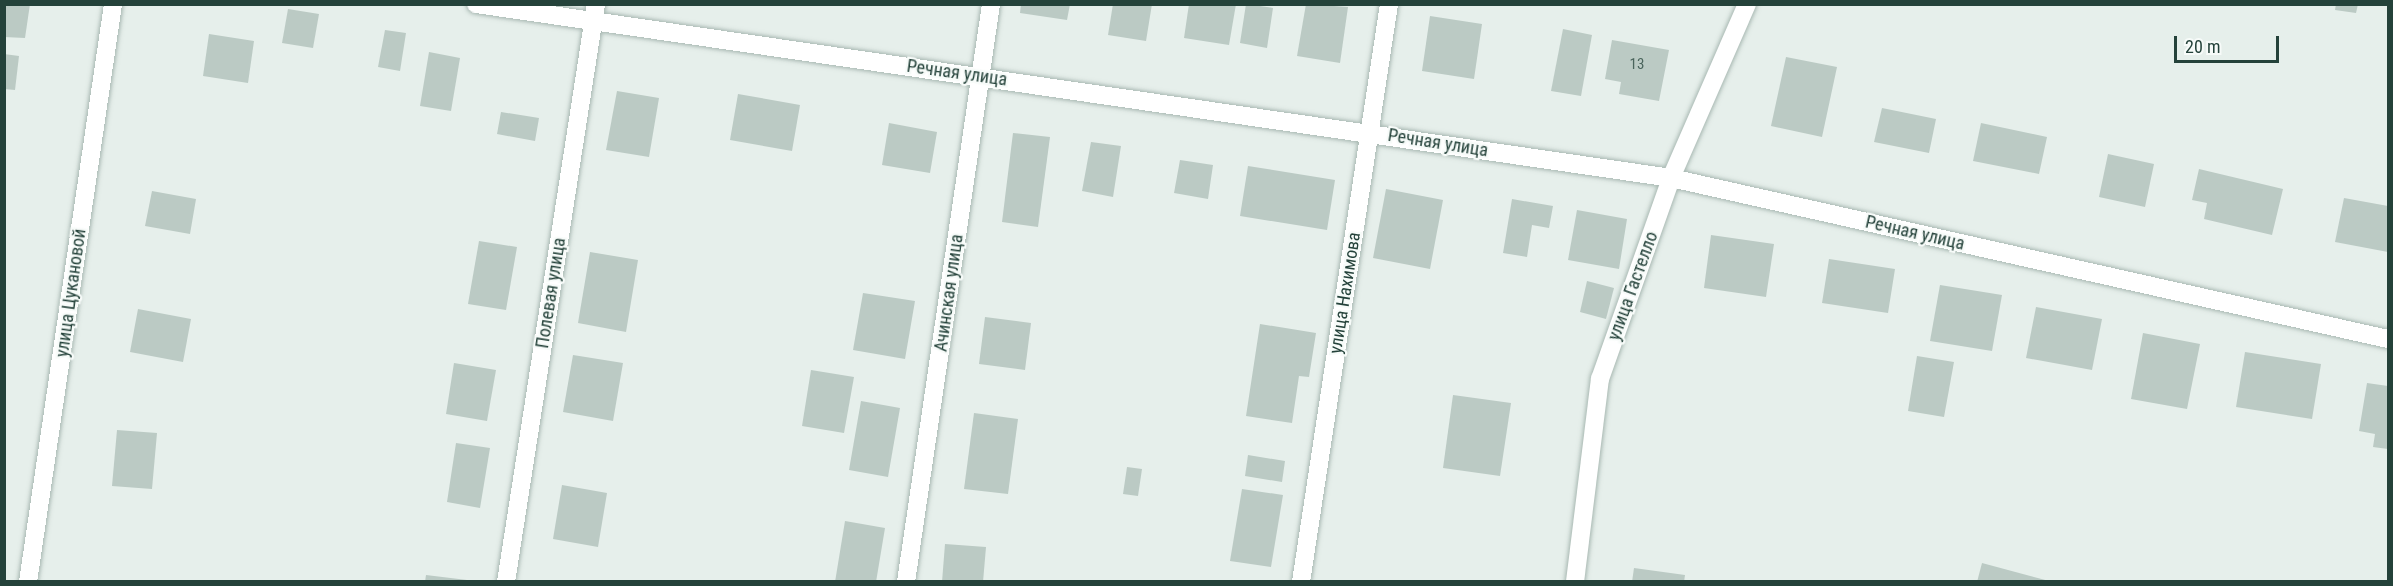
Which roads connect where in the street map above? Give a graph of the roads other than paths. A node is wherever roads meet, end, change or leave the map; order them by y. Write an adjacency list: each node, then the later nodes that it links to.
1 (113, 4): 12 (street, улица Цукановой)
2 (476, 4): 7 (street, Речная улица)
3 (596, 4): 7 (street, Полевая улица)
4 (991, 4): 8 (street, Ачинская улица)
5 (1389, 4): 9 (street, улица Нахимова)
6 (1747, 4): 10 (street, улица Гастелло)
7 (593, 23): 8 (street, Речная улица); 13 (street, Полевая улица)
8 (981, 76): 9 (street, Речная улица); 14 (street, Ачинская улица)
9 (1370, 133): 10 (street, Речная улица); 15 (street, улица Нахимова)
10 (1671, 178): 11 (street, Речная улица); 16 (street, улица Гастелло)
11 (2388, 339)
12 (28, 582)
13 (506, 582)
14 (906, 582)
15 (1301, 582)
16 (1575, 582)

